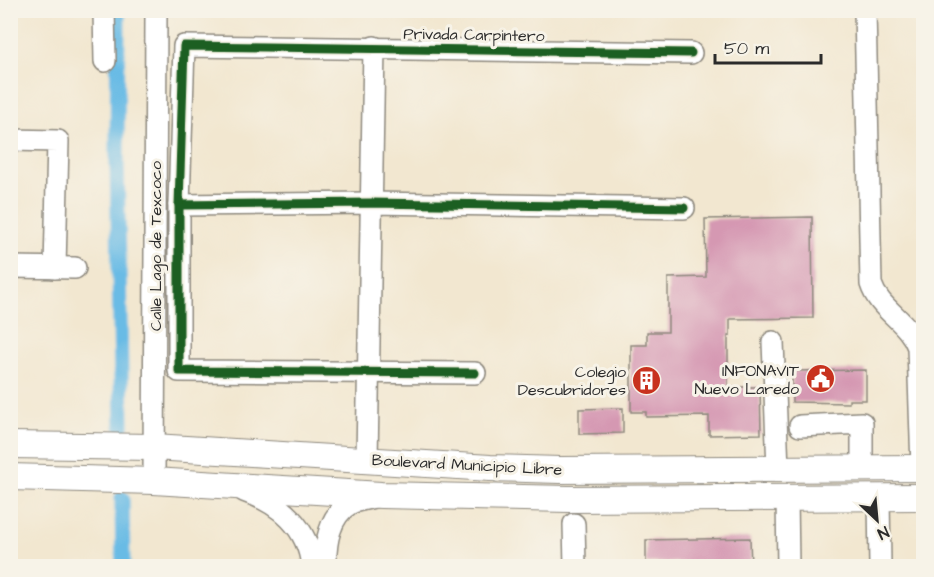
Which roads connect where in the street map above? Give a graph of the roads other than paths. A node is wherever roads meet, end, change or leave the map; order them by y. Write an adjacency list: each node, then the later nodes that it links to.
1 (104, 10): 6 (street)
2 (156, 10): 17 (street, Calle Lago de Texcoco)
3 (866, 10): 21 (street)
4 (374, 47): 5 (street, Privada Carpintero); 8 (street); 9 (street, Privada Carpintero)
5 (691, 53)
6 (105, 61)
7 (10, 140): 11 (street)
8 (371, 202): 9 (street); 10 (street); 13 (street)
9 (179, 205): 13 (street)
10 (684, 208)
11 (10, 267)
12 (773, 342): 22 (street)
13 (368, 372): 14 (street); 18 (street)
14 (475, 373)
15 (800, 426): 20 (street)
16 (10, 445): 17 (main road, Boulevard Municipio Libre)
17 (154, 447): 18 (main road, Boulevard Municipio Libre); 24 (street, Calle Lago de Texcoco)
18 (367, 459): 19 (main road, Boulevard Municipio Libre)
19 (490, 468): 22 (main road, Boulevard Municipio Libre); 27 (main road)
20 (851, 468): 21 (main road, Boulevard Municipio Libre); 22 (main road, Boulevard Municipio Libre); 30 (main road)
21 (923, 468)
22 (778, 469)
23 (10, 477): 24 (main road, Boulevard Municipio Libre)
24 (154, 481): 25 (main road, Boulevard Municipio Libre)
25 (230, 486): 26 (main road, Boulevard Municipio Libre); 34 (street)
26 (381, 495): 27 (main road, Boulevard Municipio Libre); 33 (street)
27 (488, 496): 29 (main road, Boulevard Municipio Libre)
28 (924, 497): 31 (main road, Boulevard Municipio Libre)
29 (787, 498): 30 (main road, Boulevard Municipio Libre); 38 (street)
30 (841, 498): 31 (main road, Boulevard Municipio Libre)
31 (879, 498): 39 (street)
32 (574, 524): 37 (street)
33 (327, 539): 34 (street); 36 (street)
34 (305, 540): 35 (street)
35 (312, 567)
36 (326, 567)
37 (575, 567)
38 (788, 567)
39 (880, 567)

